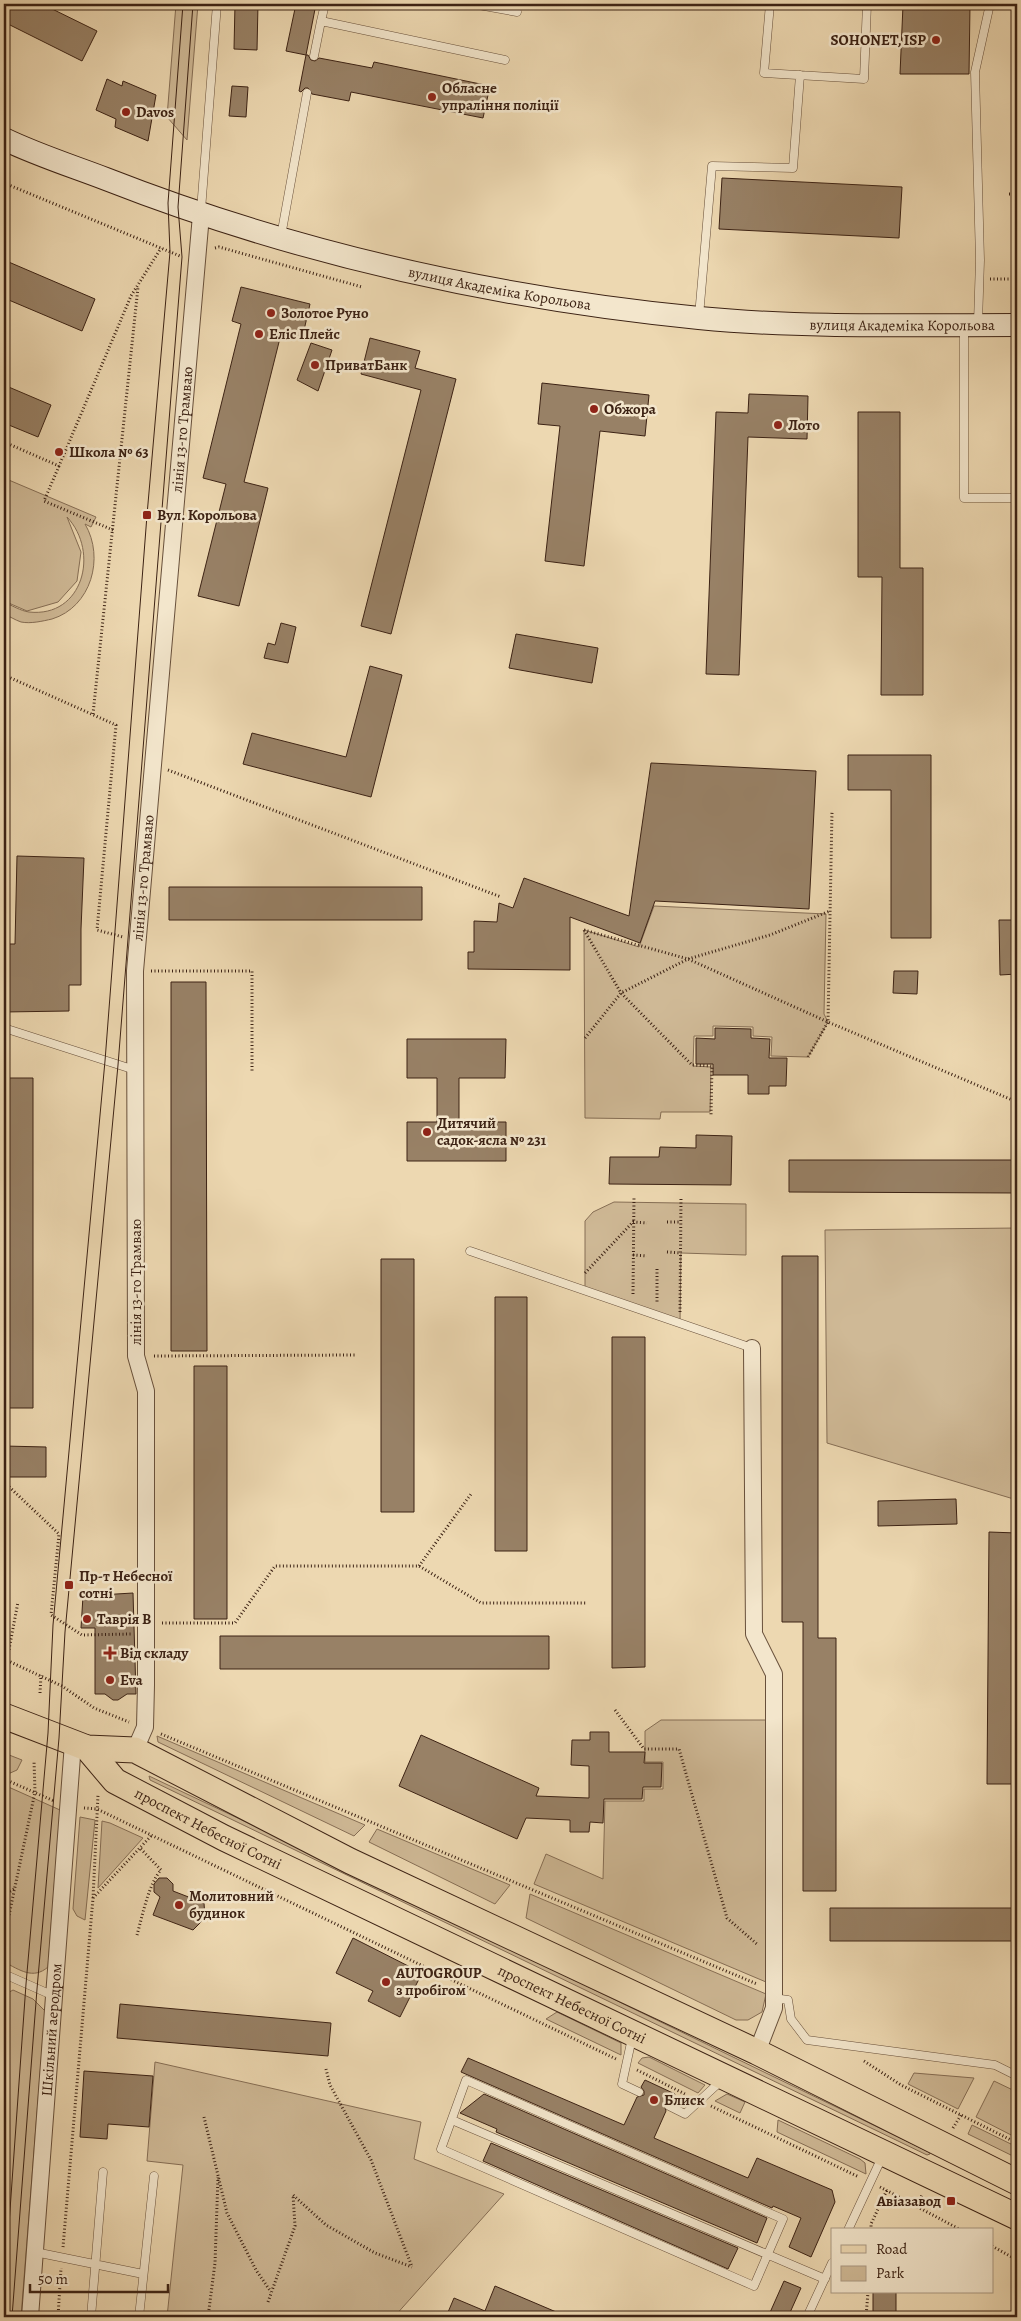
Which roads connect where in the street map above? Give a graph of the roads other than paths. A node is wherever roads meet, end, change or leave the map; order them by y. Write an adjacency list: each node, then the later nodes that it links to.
1 (217, 4): 14 (lane, лінія 13-го Трамваю)
2 (325, 4): 8 (lane)
3 (472, 4): 7 (lane)
4 (770, 4): 11 (lane)
5 (867, 4): 11 (lane)
6 (990, 4): 17 (lane)
7 (517, 12)
8 (321, 21): 9 (lane); 10 (lane)
9 (314, 56)
10 (505, 60)
11 (800, 74): 16 (lane)
12 (307, 93): 15 (lane)
13 (4, 139): 14 (main road, вулиця Академіка Корольова)
14 (201, 215): 15 (main road, вулиця Академіка Корольова); 21 (street, лінія 13-го Трамваю)
15 (280, 238): 16 (main road, вулиця Академіка Корольова)
16 (699, 318): 17 (main road, вулиця Академіка Корольова)
17 (971, 325): 18 (main road, вулиця Академіка Корольова); 19 (lane)
18 (1017, 325)
19 (1017, 498)
20 (4, 1028): 21 (lane)
21 (135, 1070): 26 (street, лінія 13-го Трамваю)
22 (470, 1251): 23 (lane)
23 (752, 1348): 28 (street)
24 (4, 1716): 25 (main road, проспект Небесної Сотні)
25 (80, 1745): 26 (main road, проспект Небесної Сотні); 29 (street, Шкільний аеродром); 30 (main road, проспект Небесної Сотні)
26 (135, 1750): 31 (main road, проспект Небесної Сотні)
27 (4, 1974): 29 (lane)
28 (773, 1994): 31 (street); 32 (lane)
29 (54, 1996): 43 (street, Шкільний аеродром)
30 (632, 2033): 33 (main road, проспект Небесної Сотні); 34 (lane)
31 (757, 2052): 40 (main road, проспект Небесної Сотні)
32 (1017, 2076)
33 (726, 2078): 35 (lane); 37 (main road, проспект Небесної Сотні)
34 (639, 2092)
35 (669, 2106)
36 (452, 2120): 44 (lane); 44 (lane); 44 (lane)
37 (884, 2154): 41 (main road, проспект Небесної Сотні); 42 (lane)
38 (103, 2172): 45 (lane)
39 (154, 2176): 47 (lane)
40 (1017, 2182)
41 (1017, 2217)
42 (849, 2228)
43 (35, 2252): 45 (lane); 49 (street, Шкільний аеродром)
44 (768, 2255): 48 (lane)
45 (96, 2264): 47 (lane); 50 (lane)
46 (831, 2265): 48 (lane)
47 (143, 2274): 51 (lane)
48 (825, 2279): 52 (lane)
49 (30, 2317)
50 (91, 2317)
51 (139, 2317)
52 (807, 2317)

